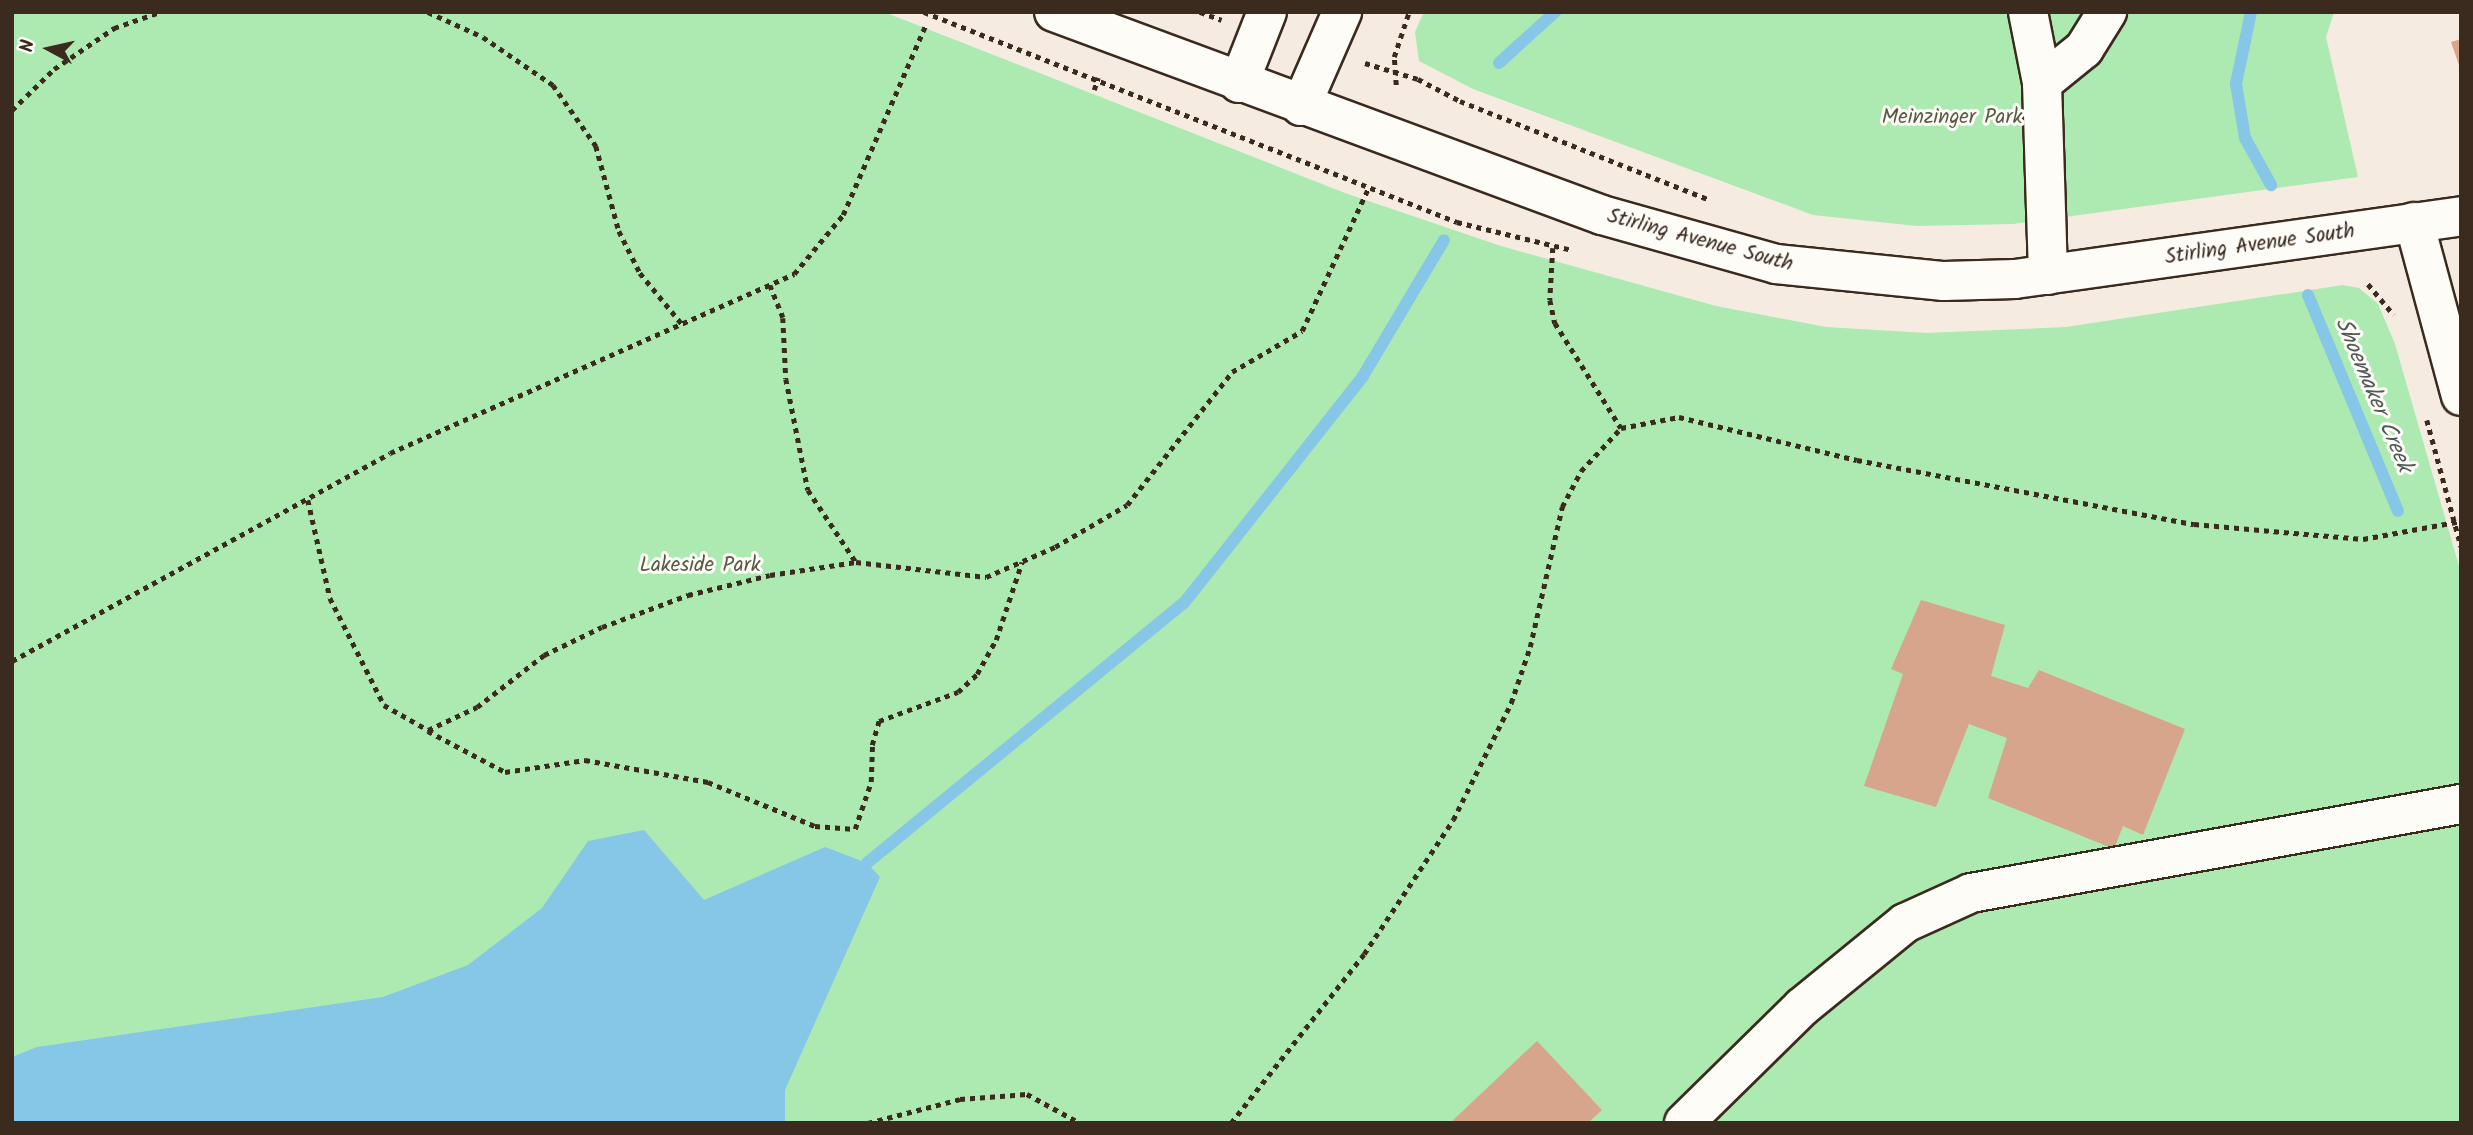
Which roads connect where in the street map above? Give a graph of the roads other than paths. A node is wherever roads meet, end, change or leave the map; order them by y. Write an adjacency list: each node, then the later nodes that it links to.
1 (1054, 12): 6 (street, Stirling Avenue South)
2 (1342, 12): 8 (street)
3 (2028, 12): 7 (street)
4 (2107, 12): 7 (street)
5 (1263, 22): 6 (street)
6 (1239, 83): 8 (street, Stirling Avenue South)
7 (2042, 83): 11 (street)
8 (1301, 106): 11 (street, Stirling Avenue South)
9 (2461, 216): 10 (street, Stirling Avenue South)
10 (2413, 222): 11 (street, Stirling Avenue South); 12 (street)
11 (2048, 275)
12 (2461, 396)
13 (2461, 804): 14 (street)
14 (1684, 1123)

